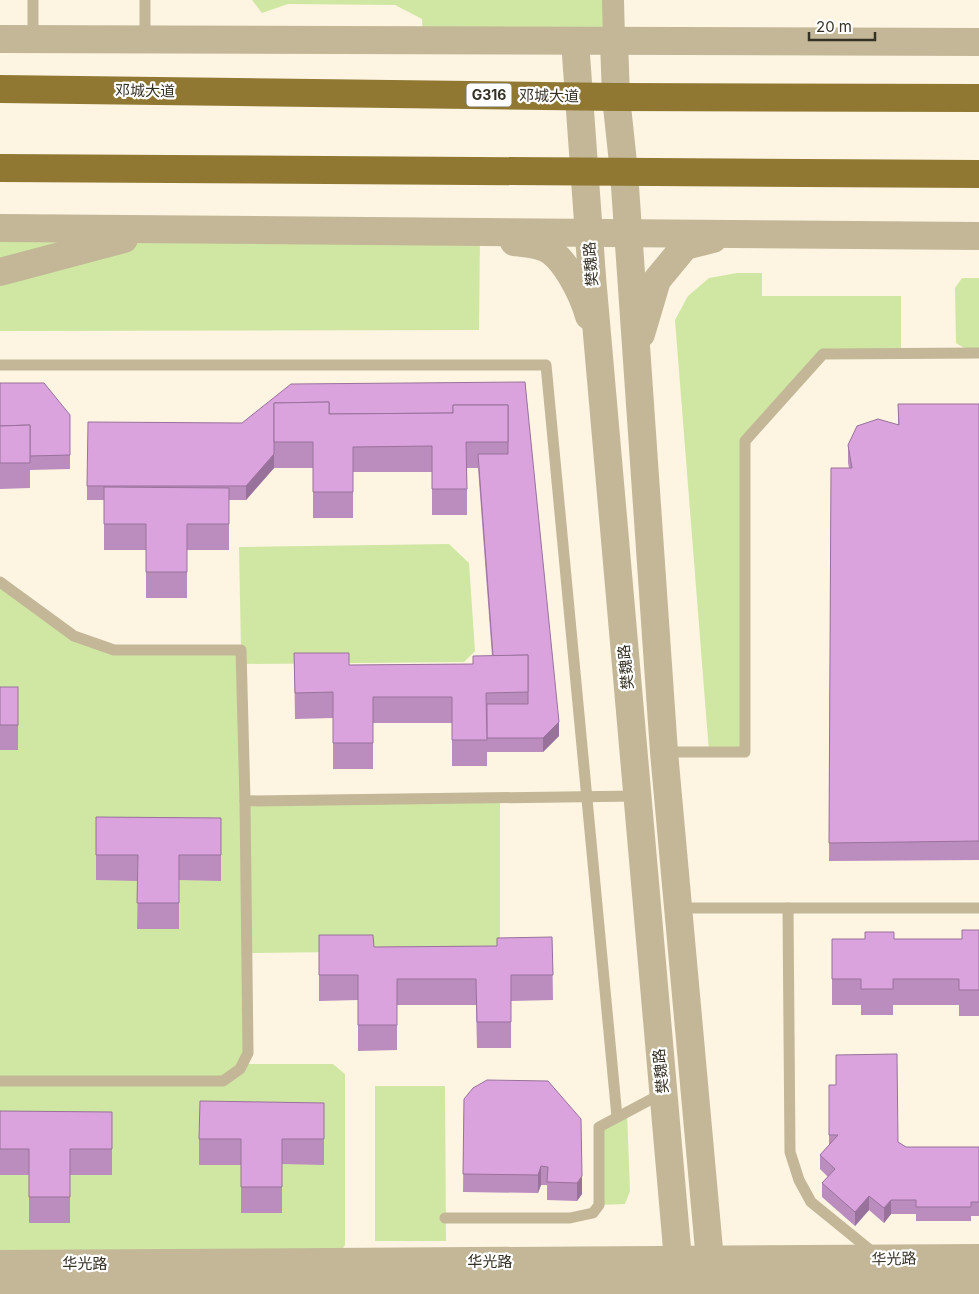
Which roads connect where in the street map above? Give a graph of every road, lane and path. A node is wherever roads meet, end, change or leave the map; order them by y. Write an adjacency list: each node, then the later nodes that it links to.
1 (33, 0): 5 (lane)
2 (145, 0): 6 (lane)
3 (613, 0): 8 (street)
4 (0, 40): 5 (street)
5 (33, 40): 6 (street)
6 (145, 40): 7 (street)
7 (575, 41): 8 (street); 11 (street, 樊魏路)
8 (614, 41): 9 (street); 12 (street, 樊魏路)
9 (979, 42)
10 (0, 89): 11 (highway, 邓城大道 / G316)
11 (579, 97): 12 (highway, 邓城大道 / G316); 15 (street, 樊魏路)
12 (616, 97): 13 (highway, 邓城大道 / G316); 16 (street, 樊魏路)
13 (979, 98)
14 (0, 168): 15 (highway)
15 (585, 172): 16 (highway); 21 (street, 樊魏路)
16 (624, 172): 17 (highway); 22 (street, 樊魏路)
17 (979, 174)
18 (0, 228): 19 (street)
19 (159, 230): 20 (street); 25 (street)
20 (458, 232): 21 (street); 26 (street)
21 (589, 232): 22 (street); 26 (street, 樊魏路)
22 (628, 233): 23 (street); 27 (street, 樊魏路)
23 (734, 234): 24 (street); 27 (street)
24 (979, 236)
25 (0, 272)
26 (598, 349): 33 (street, 樊魏路)
27 (636, 352): 31 (street, 樊魏路)
28 (979, 353): 31 (lane)
29 (0, 365): 32 (lane)
30 (0, 582): 34 (lane)
31 (664, 752): 35 (street, 樊魏路)
32 (586, 796): 33 (lane); 34 (lane); 40 (lane)
33 (637, 796): 39 (street, 樊魏路)
34 (245, 801): 38 (lane)
35 (679, 908): 36 (lane); 41 (street, 樊魏路)
36 (788, 908): 37 (lane); 45 (lane)
37 (979, 908)
38 (0, 1081)
39 (663, 1093): 40 (lane); 42 (street, 樊魏路)
40 (617, 1117): 43 (lane)
41 (706, 1213): 46 (street); 50 (street, 樊魏路)
42 (674, 1216): 47 (street); 49 (street, 樊魏路)
43 (445, 1218)
44 (979, 1258): 45 (street, 华光路)
45 (881, 1259): 46 (street, 华光路)
46 (758, 1260): 50 (street, 华光路)
47 (637, 1261): 48 (street, 华光路); 49 (street, 华光路)
48 (0, 1264)
49 (680, 1281): 50 (street, 华光路); 55 (street, 华光路)
50 (712, 1281): 53 (street, 华光路)
51 (979, 1285): 53 (street, 华光路)
52 (0, 1290): 54 (street, 华光路)
53 (746, 1290)
54 (388, 1291): 55 (street, 华光路)
55 (650, 1291)

